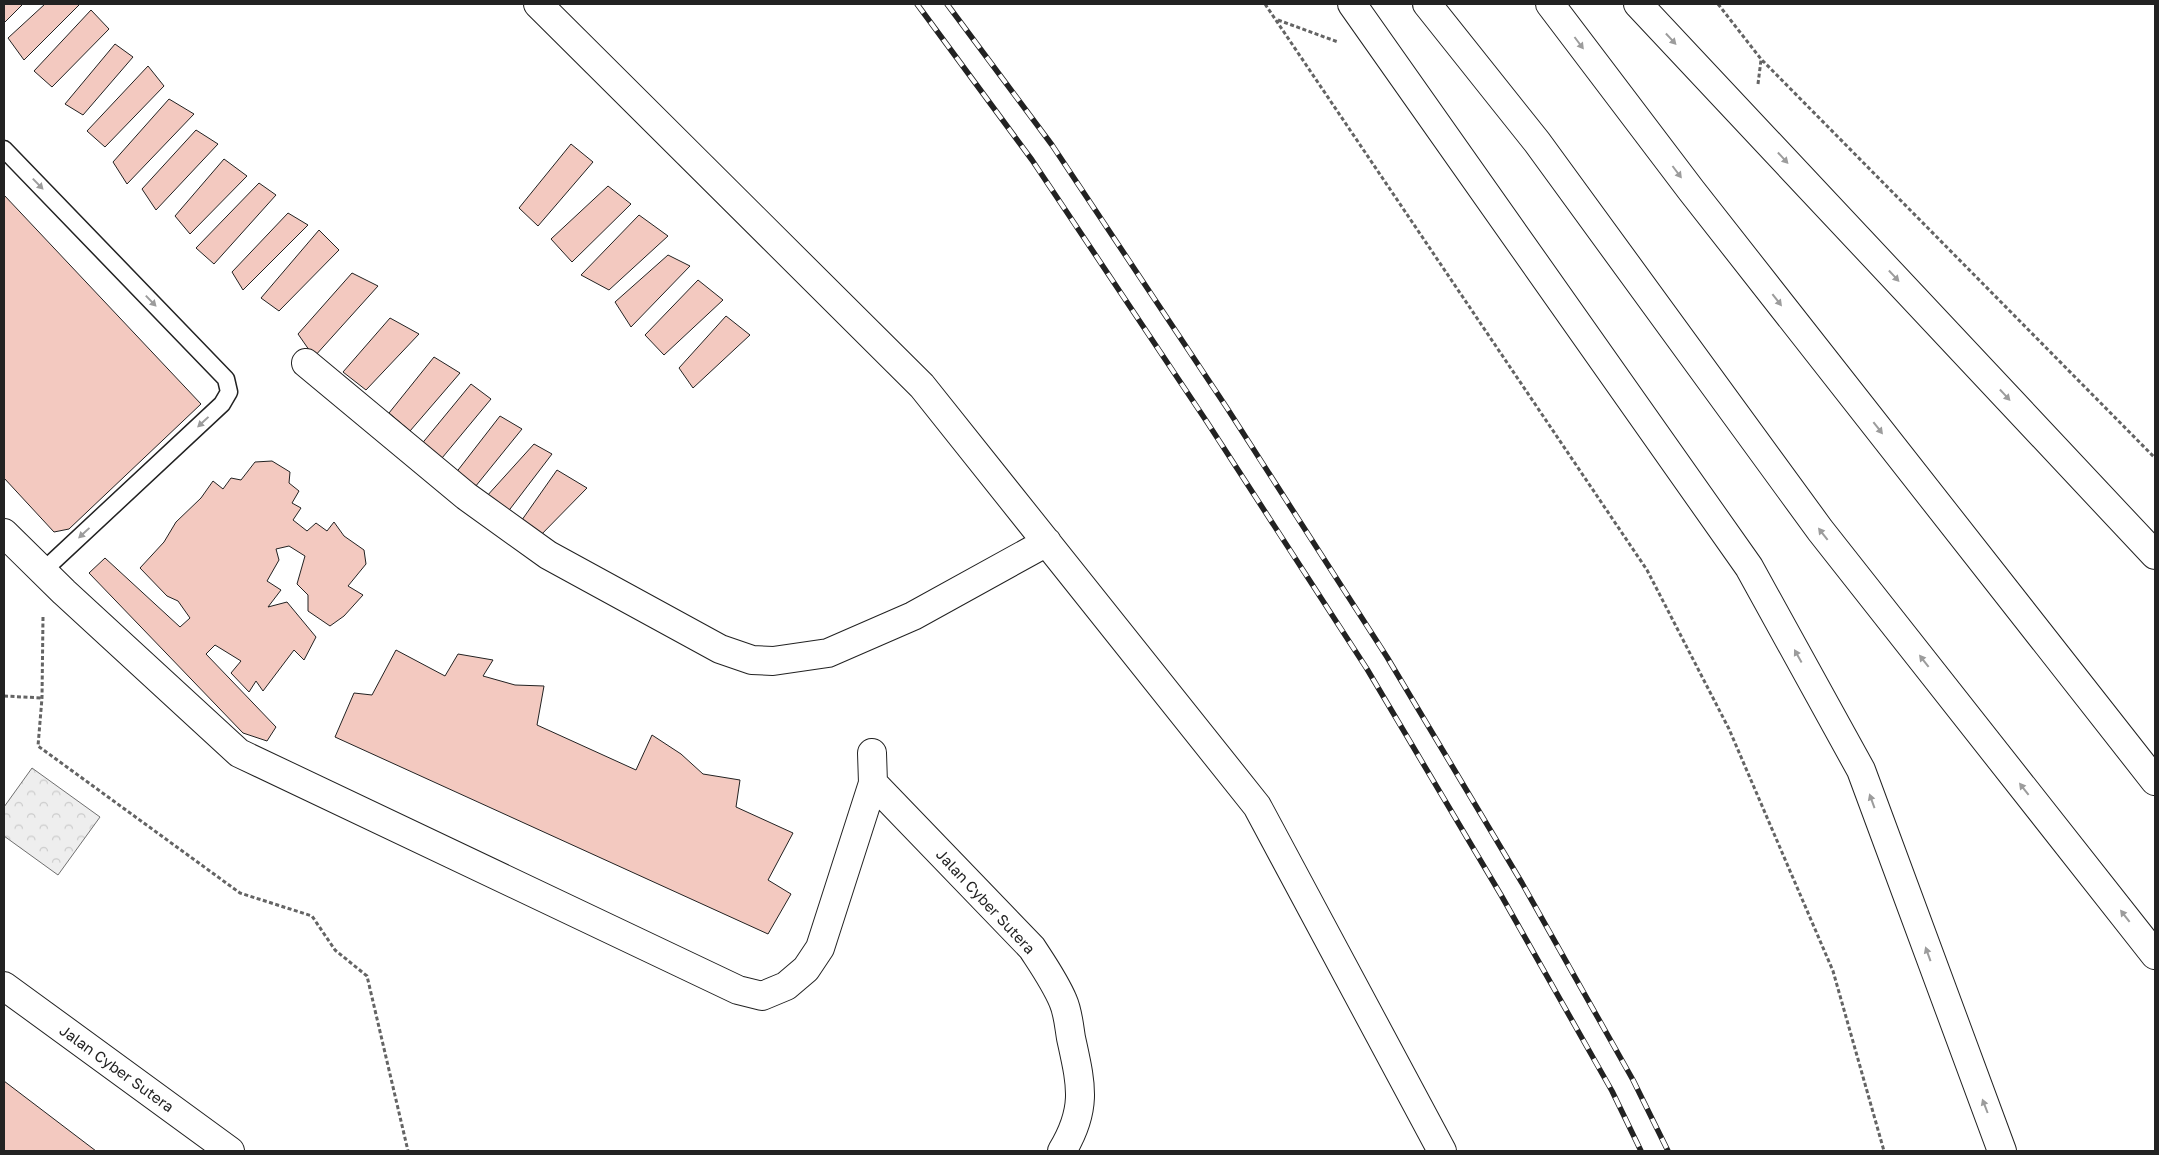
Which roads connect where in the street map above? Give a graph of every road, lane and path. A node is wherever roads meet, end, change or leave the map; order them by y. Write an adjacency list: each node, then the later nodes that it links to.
1 (538, 4): 12 (main road)
2 (1266, 4): 26 (path)
3 (1352, 4): 27 (main road, one-way to 3)
4 (1427, 4): 20 (main road, one-way to 4)
5 (1550, 4): 18 (main road, one-way to 18)
6 (1638, 4): 13 (main road, one-way to 13)
7 (1718, 4): 10 (path)
8 (4, 149): 14 (lane, one-way to 14)
9 (306, 363): 12 (main road)
10 (2155, 458)
11 (4, 533): 14 (main road)
12 (1047, 542): 25 (main road)
13 (2155, 555)
14 (43, 571): 16 (path); 19 (main road)
15 (4, 696): 16 (path)
16 (42, 698): 23 (path)
17 (872, 753): 19 (main road)
18 (2155, 781)
19 (873, 783): 24 (main road, Jalan Cyber Sutera)
20 (2155, 955)
21 (4, 986): 22 (main road, Jalan Cyber Sutera)
22 (230, 1151)
23 (408, 1151)
24 (1062, 1151)
25 (1442, 1151)
26 (1884, 1151)
27 (2002, 1151)

